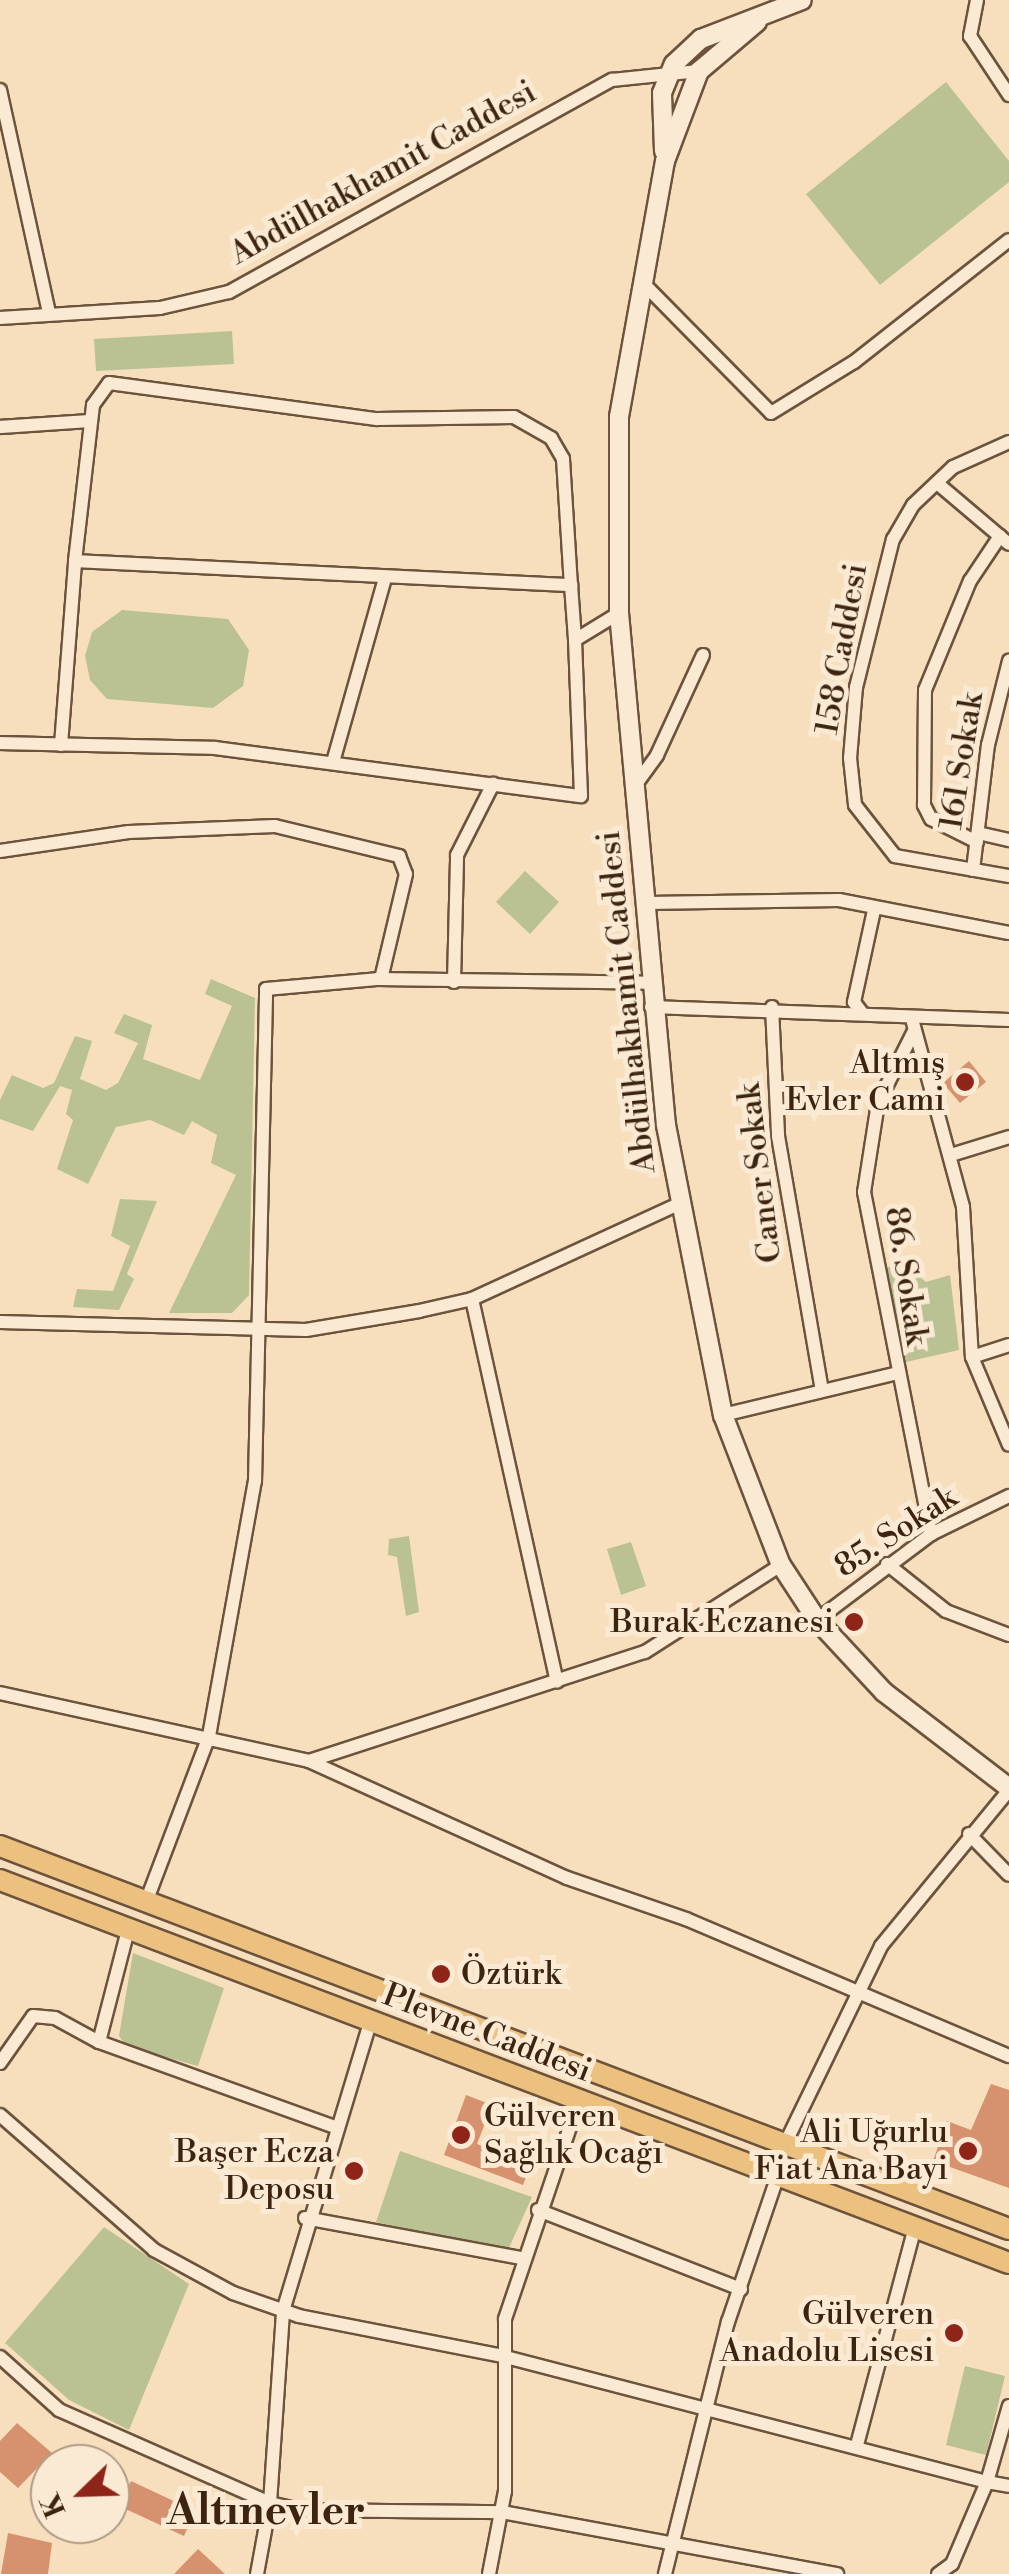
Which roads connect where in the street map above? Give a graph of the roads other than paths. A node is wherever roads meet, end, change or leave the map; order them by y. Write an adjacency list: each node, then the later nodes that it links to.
1 (802, 0): 3 (main road)
2 (977, 0): 8 (street)
3 (757, 22): 4 (main road); 5 (main road)
4 (702, 39): 5 (street); 6 (main road)
5 (705, 64): 6 (street, Abdülhakhamit Caddesi); 9 (main road, Abdülhakhamit Caddesi)
6 (670, 73): 9 (main road, Abdülhakhamit Caddesi); 12 (street, Abdülhakhamit Caddesi)
7 (0, 90): 12 (street)
8 (1009, 94)
9 (665, 161): 11 (main road, Abdülhakhamit Caddesi)
10 (1009, 240): 11 (street)
11 (641, 280): 22 (main road, Abdülhakhamit Caddesi)
12 (49, 313): 13 (street, Abdülhakhamit Caddesi)
13 (0, 318)
14 (91, 421): 15 (street); 19 (street); 21 (street)
15 (0, 427)
16 (1009, 442): 17 (street, 158 Caddesi)
17 (938, 482): 18 (street); 35 (street, 158 Caddesi)
18 (1004, 540): 32 (street)
19 (75, 561): 20 (street); 28 (street)
20 (385, 578): 21 (street); 29 (street)
21 (571, 585): 23 (street)
22 (619, 613): 23 (street); 31 (main road, Abdülhakhamit Caddesi)
23 (575, 640): 30 (street)
24 (703, 656): 31 (street)
25 (1009, 661): 26 (street, 161 Sokak)
26 (1003, 704): 32 (street, 161 Sokak)
27 (0, 744): 28 (street)
28 (61, 745): 29 (street)
29 (333, 762): 30 (street)
30 (493, 784): 41 (street)
31 (634, 786): 37 (main road, Abdülhakhamit Caddesi)
32 (977, 838): 33 (street); 35 (street, 161 Sokak)
33 (1009, 840)
34 (0, 851): 40 (street)
35 (973, 870): 36 (street, 158 Caddesi)
36 (1009, 876)
37 (648, 904): 38 (street); 42 (main road, Abdülhakhamit Caddesi)
38 (874, 910): 39 (street); 45 (street)
39 (1009, 933)
40 (381, 979): 41 (street); 53 (street)
41 (454, 982): 42 (street)
42 (653, 984): 43 (main road, Abdülhakhamit Caddesi)
43 (651, 1007): 44 (street); 50 (main road, Abdülhakhamit Caddesi)
44 (772, 1007): 45 (street); 57 (street, Caner Sokak)
45 (866, 1016): 47 (street)
46 (1009, 1020): 47 (street)
47 (913, 1025): 49 (street); 56 (street, 86. Sokak)
48 (1009, 1137): 49 (street)
49 (950, 1155): 55 (street)
50 (681, 1203): 51 (street); 58 (main road, Abdülhakhamit Caddesi)
51 (472, 1299): 53 (street); 66 (street)
52 (0, 1322): 53 (street)
53 (263, 1326): 68 (street)
54 (1009, 1345): 55 (street)
55 (972, 1357): 59 (street)
56 (894, 1374): 57 (street); 61 (street, 86. Sokak)
57 (822, 1390): 58 (street)
58 (723, 1415): 63 (main road, Abdülhakhamit Caddesi)
59 (1009, 1445)
60 (1009, 1496): 61 (street, 85. Sokak)
61 (931, 1534): 62 (street, 85. Sokak)
62 (887, 1564): 64 (street, 85. Sokak); 65 (street)
63 (782, 1565): 64 (main road, Abdülhakhamit Caddesi); 66 (street)
64 (818, 1620): 70 (main road, Abdülhakhamit Caddesi)
65 (1009, 1635)
66 (557, 1682): 69 (street)
67 (0, 1693): 68 (street)
68 (209, 1736): 69 (street); 75 (street)
69 (309, 1761): 77 (street)
70 (1009, 1789): 71 (street)
71 (969, 1834): 73 (street); 77 (street)
72 (0, 1846): 75 (main road, Plevne Caddesi)
73 (1009, 1876)
74 (0, 1880): 76 (main road, Plevne Caddesi)
75 (146, 1902): 85 (main road, Plevne Caddesi)
76 (128, 1930): 78 (main road, Plevne Caddesi); 79 (street)
77 (855, 1993): 80 (street); 85 (street)
78 (371, 2020): 82 (main road, Plevne Caddesi); 84 (street)
79 (99, 2042): 81 (street); 84 (street)
80 (1009, 2056)
81 (0, 2063)
82 (578, 2100): 86 (main road, Plevne Caddesi); 87 (street)
83 (0, 2115): 94 (street)
84 (335, 2127): 88 (street)
85 (786, 2144): 90 (main road, Plevne Caddesi)
86 (778, 2175): 89 (main road, Plevne Caddesi); 93 (street)
87 (538, 2210): 91 (street); 93 (street)
88 (306, 2218): 91 (street); 94 (street)
89 (916, 2227): 92 (main road, Plevne Caddesi); 99 (street)
90 (1009, 2229)
91 (520, 2258): 95 (street)
92 (1009, 2263)
93 (741, 2289): 98 (street)
94 (283, 2310): 95 (street); 102 (street)
95 (502, 2356): 98 (street); 103 (street)
96 (0, 2358): 102 (street)
97 (1009, 2406): 100 (street)
98 (705, 2407): 99 (street); 104 (street)
99 (857, 2445): 100 (street)
100 (987, 2482): 101 (street); 105 (street)
101 (1009, 2486)
102 (270, 2503): 103 (street); 106 (street)
103 (502, 2512): 104 (street); 107 (street)
104 (673, 2542): 108 (street); 109 (street)
105 (957, 2569): 110 (street)
106 (257, 2574)
107 (489, 2574)
108 (665, 2574)
109 (837, 2574)
110 (938, 2574)

